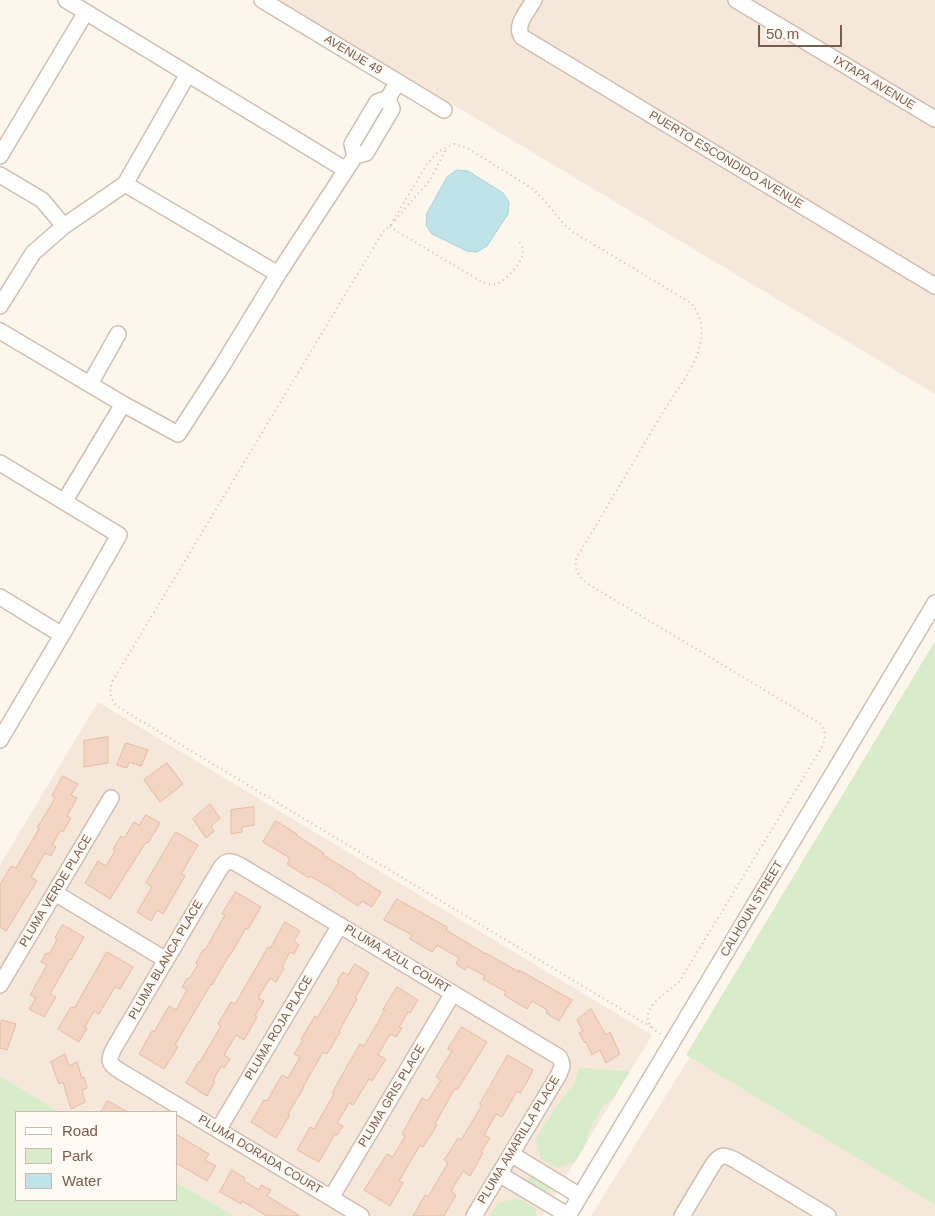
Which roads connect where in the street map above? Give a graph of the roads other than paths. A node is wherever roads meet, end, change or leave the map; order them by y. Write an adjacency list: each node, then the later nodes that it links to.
1 (66, 0): 5 (street)
2 (262, 0): 7 (street, AVENUE 49)
3 (534, 0): 20 (street, PUERTO ESCONDIDO AVENUE)
4 (736, 0): 10 (street, IXTAPA AVENUE)
5 (86, 12): 6 (street); 13 (street)
6 (188, 74): 15 (street); 17 (street)
7 (398, 82): 8 (street); 9 (street, AVENUE 49)
8 (388, 98): 11 (street); 12 (street)
9 (444, 110)
10 (935, 119)
11 (364, 125): 12 (street); 14 (street)
12 (378, 134): 14 (street)
13 (0, 156)
14 (355, 156): 15 (street)
15 (346, 170): 19 (street)
16 (0, 175): 18 (street)
17 (124, 184): 18 (street); 19 (street)
18 (64, 226): 21 (street)
19 (278, 274): 25 (street)
20 (935, 286)
21 (0, 306)
22 (0, 331): 24 (street)
23 (118, 334): 24 (street)
24 (90, 384): 25 (street)
25 (123, 404): 27 (street)
26 (0, 463): 27 (street)
27 (64, 502): 30 (street)
28 (0, 598): 30 (street)
29 (935, 603): 44 (street, CALHOUN STREET)
30 (62, 635): 31 (street)
31 (0, 740)
32 (111, 798): 34 (street, PLUMA VERDE PLACE)
33 (227, 861): 35 (street, PLUMA AZUL COURT); 36 (street, PLUMA BLANCA PLACE)
34 (55, 893): 36 (street); 37 (street, PLUMA VERDE PLACE)
35 (340, 926): 38 (street, PLUMA AZUL COURT); 41 (street, PLUMA ROJA PLACE)
36 (166, 960): 39 (street, PLUMA BLANCA PLACE)
37 (0, 984)
38 (453, 993): 40 (street, PLUMA AZUL COURT); 45 (street, PLUMA GRIS PLACE)
39 (109, 1062): 41 (street, PLUMA DORADA COURT)
40 (562, 1062): 42 (street, PLUMA AMARILLA PLACE)
41 (218, 1130): 45 (street, PLUMA DORADA COURT)
42 (511, 1154): 43 (street, PLUMA AMARILLA PLACE); 44 (street)
43 (499, 1174): 47 (street, PLUMA AMARILLA PLACE); 48 (street)
44 (580, 1196): 48 (street, CALHOUN STREET)
45 (331, 1198): 46 (street, PLUMA DORADA COURT)
46 (361, 1216)
47 (474, 1216)
48 (569, 1216)
49 (682, 1216): 50 (street)
50 (828, 1216)

